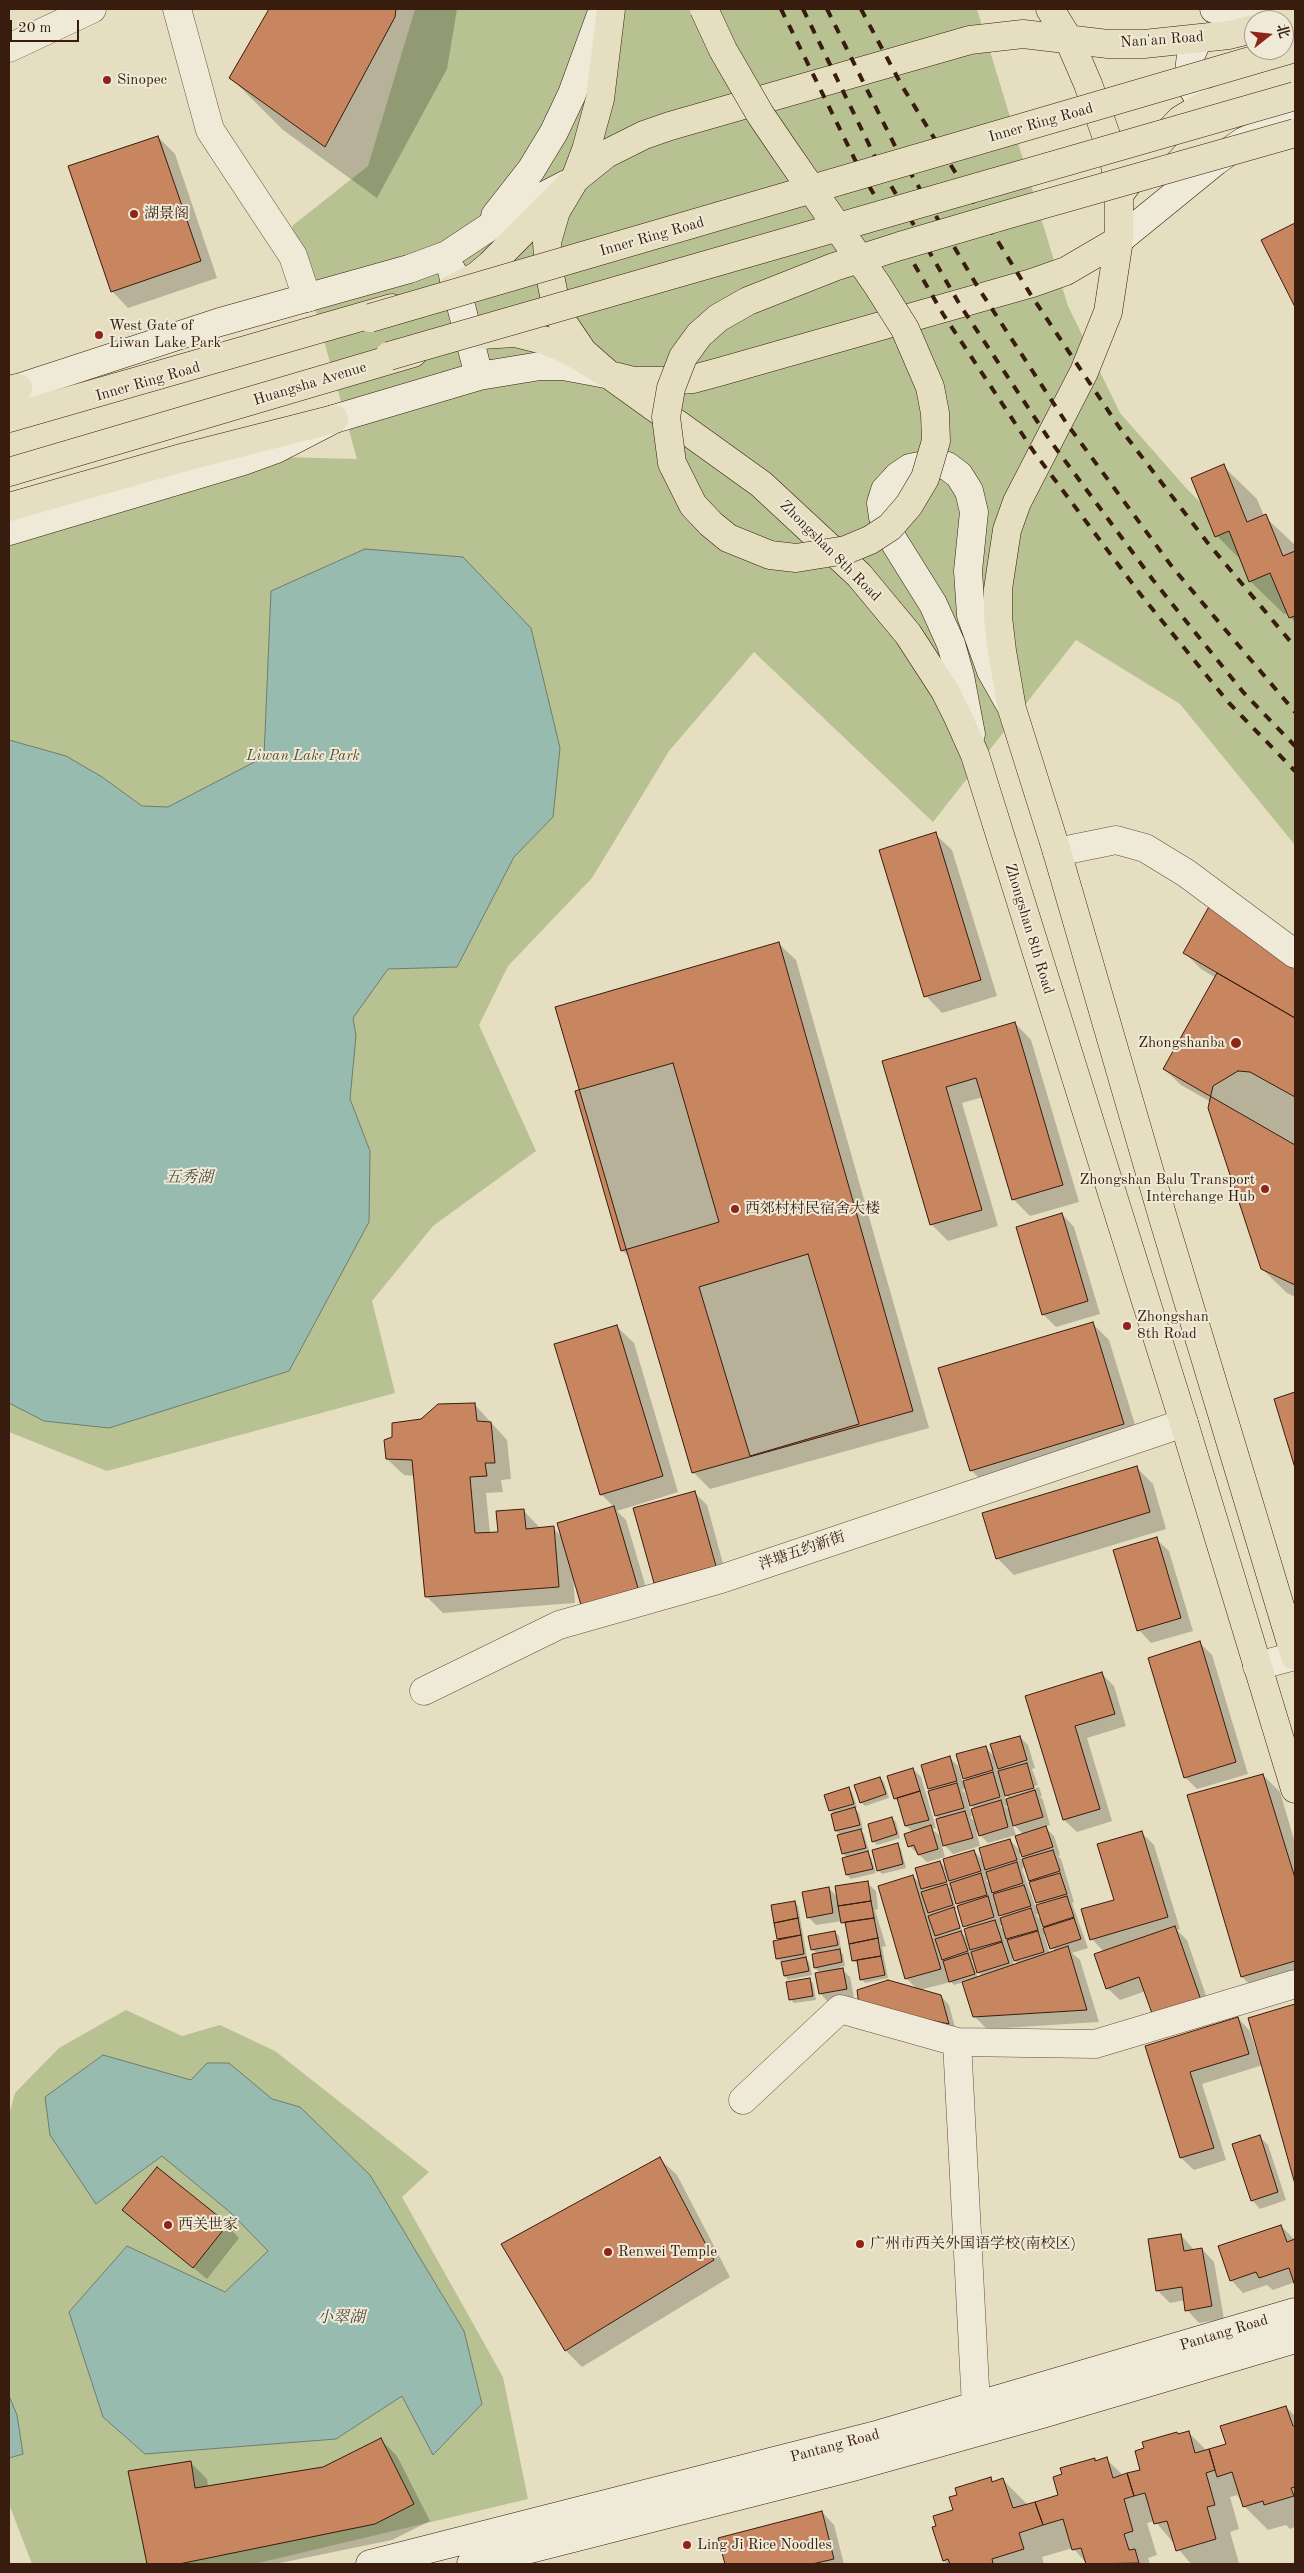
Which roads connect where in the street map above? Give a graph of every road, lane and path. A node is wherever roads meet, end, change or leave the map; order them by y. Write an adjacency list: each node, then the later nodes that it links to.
1 (92, 9): 12 (street)
2 (177, 9): 28 (street)
3 (602, 9): 18 (street)
4 (611, 9): 20 (main road)
5 (704, 9): 19 (main road, bridge)
6 (1050, 9): 11 (main road)
7 (1214, 9): 8 (street)
8 (1295, 19)
9 (1244, 31): 10 (main road, Nan'an Road)
10 (1198, 39): 11 (main road, Nan'an Road); 16 (street)
11 (1068, 40): 20 (main road, Nan'an Road); 21 (main road)
12 (9, 48)
13 (1295, 48): 35 (main road, Inner Ring Road, bridge)
14 (1295, 73): 16 (main road)
15 (1295, 96): 36 (main road, bridge)
16 (1204, 106): 21 (main road)
17 (1295, 119): 24 (street)
18 (554, 132): 22 (street); 23 (street)
19 (1295, 133)
20 (575, 180): 22 (street); 26 (main road); 30 (main road)
21 (1119, 194): 24 (main road)
22 (527, 205): 23 (street); 26 (street)
23 (474, 238): 25 (street)
24 (1119, 240): 30 (main road); 40 (main road)
25 (447, 255): 27 (street); 28 (street)
26 (490, 265): 27 (main road)
27 (456, 288): 29 (street); 33 (main road)
28 (307, 298): 32 (street)
29 (470, 337): 30 (main road, Huangsha Avenue); 31 (street); 37 (main road, Huangsha Avenue)
30 (608, 374): 31 (street); 41 (main road, Zhongshan 8th Road)
31 (479, 376): 34 (street)
32 (11, 389)
33 (9, 418)
34 (334, 419): 38 (main road); 39 (street)
35 (9, 423)
36 (9, 466)
37 (9, 472)
38 (9, 507)
39 (9, 531)
40 (1012, 709): 41 (street); 42 (main road)
41 (975, 755): 44 (main road, Zhongshan 8th Road)
42 (1057, 852): 43 (street); 45 (main road)
43 (1295, 954)
44 (1184, 1423): 46 (main road, Zhongshan 8th Road); 47 (street, 泮塘五约新街)
45 (1295, 1656): 46 (street)
46 (1258, 1666): 48 (main road, Zhongshan 8th Road)
47 (424, 1690)
48 (1295, 1789)
49 (1295, 1984): 50 (street)
50 (957, 2042): 51 (street); 54 (street)
51 (743, 2100)
52 (1295, 2312): 54 (street, Pantang Road)
53 (1295, 2339): 56 (street)
54 (976, 2406): 55 (street, Pantang Road)
55 (370, 2564)
56 (471, 2564)

